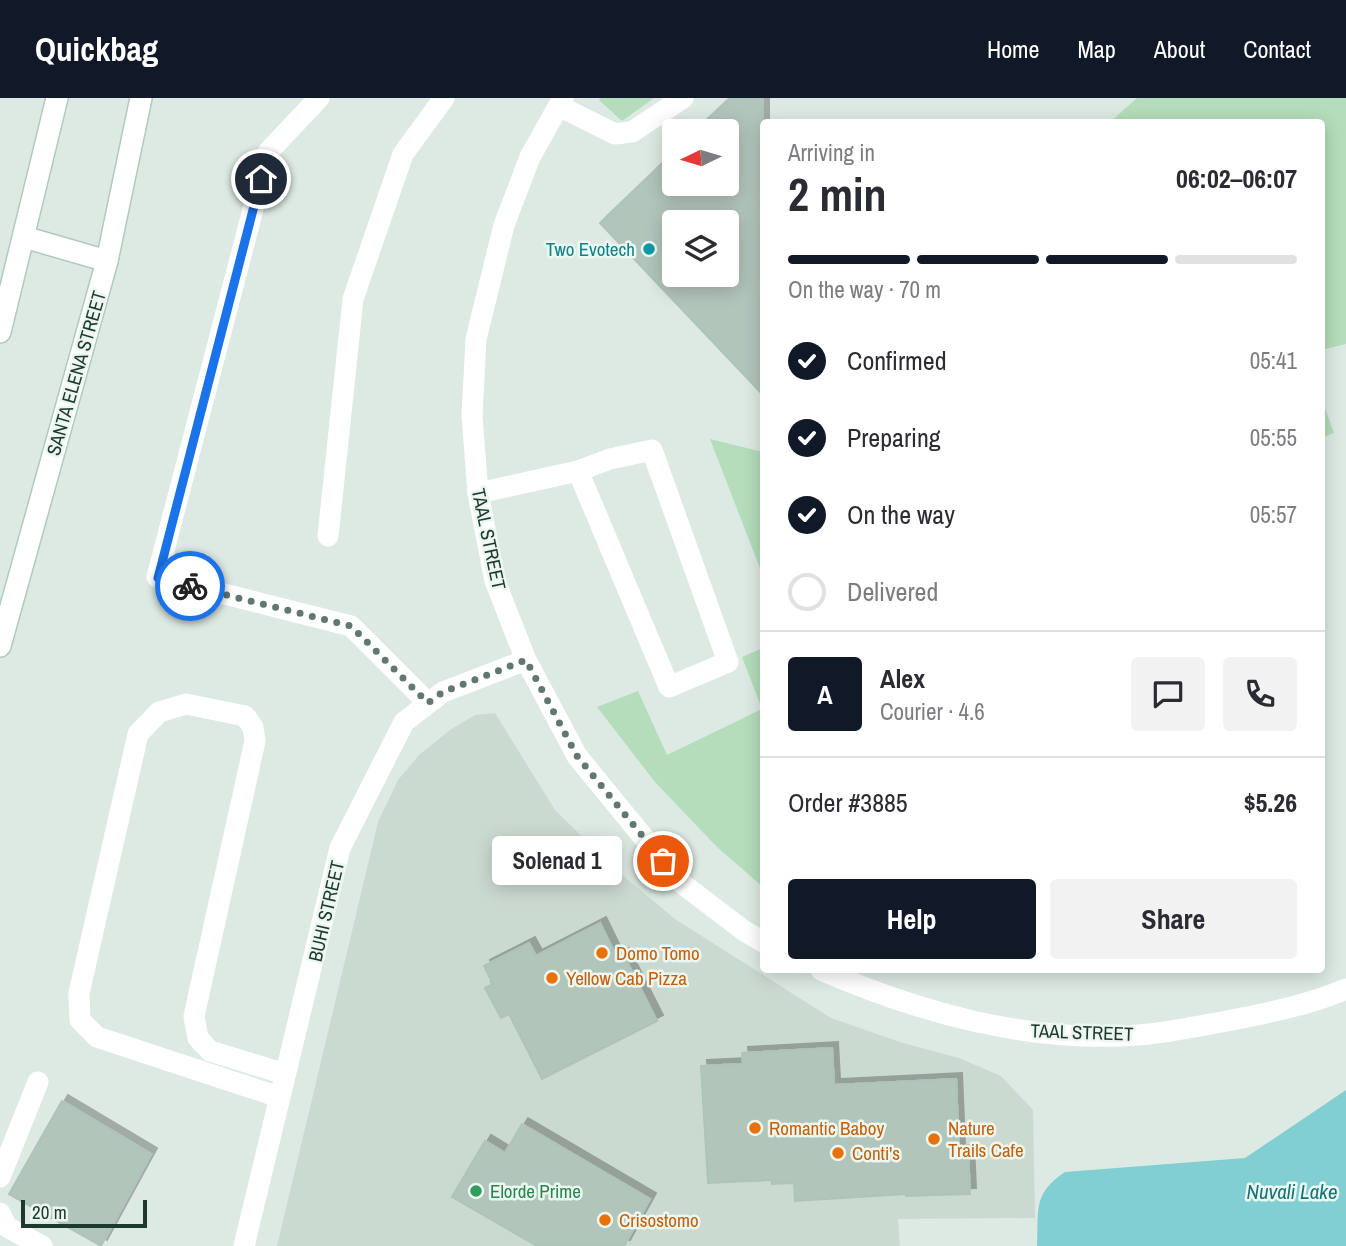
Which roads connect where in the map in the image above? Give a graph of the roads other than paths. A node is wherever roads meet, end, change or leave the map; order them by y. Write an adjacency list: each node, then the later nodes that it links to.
1 (57, 98): 7 (street)
2 (141, 98): 8 (street, SANTA ELENA STREET)
3 (320, 98): 15 (street)
4 (444, 98): 12 (street)
5 (683, 98): 6 (street)
6 (561, 102): 11 (street, TAAL STREET)
7 (24, 237): 8 (street); 9 (street)
8 (107, 261): 13 (street, SANTA ELENA STREET)
9 (0, 332)
10 (578, 471): 10 (street); 11 (street)
11 (478, 493): 14 (street, TAAL STREET)
12 (328, 536)
13 (0, 646)
14 (526, 660): 15 (street, BUHI STREET); 16 (street, TAAL STREET)
15 (428, 703): 19 (street, BUHI STREET)
16 (760, 940)
17 (828, 973): 18 (street, TAAL STREET)
18 (1346, 989)
19 (285, 1074): 21 (street, BUHI STREET); 21 (street)
20 (38, 1082): 22 (street)
21 (279, 1097): 25 (street, BUHI STREET)
22 (0, 1177)
23 (0, 1213): 24 (street)
24 (42, 1246)
25 (244, 1246)

